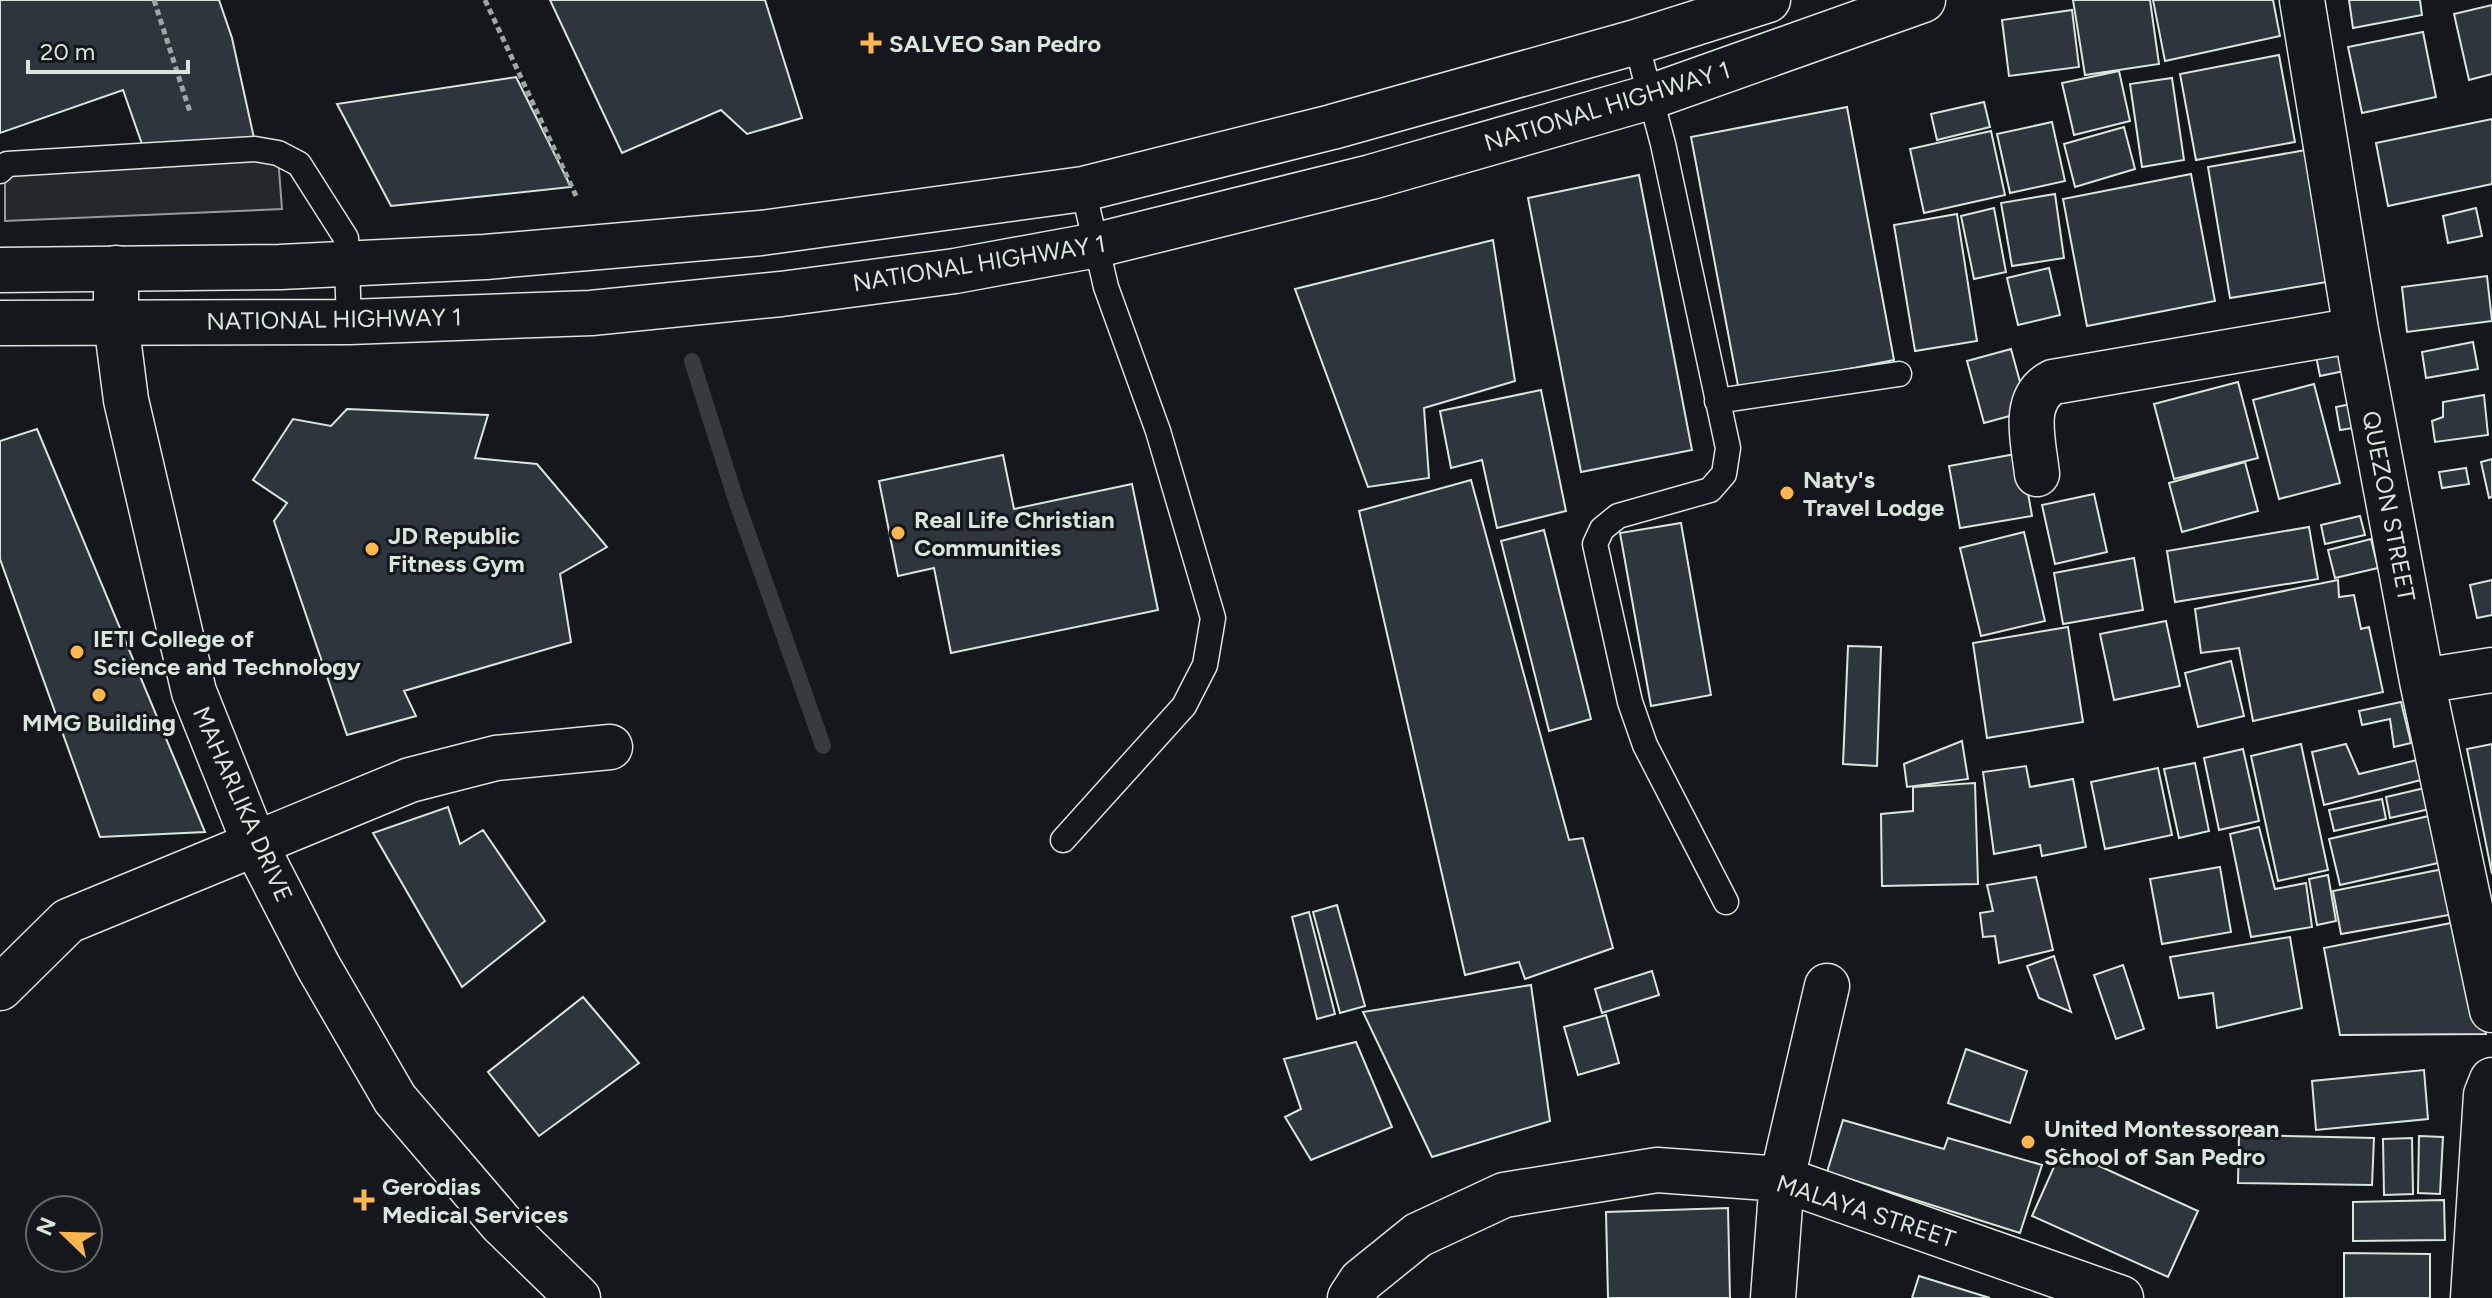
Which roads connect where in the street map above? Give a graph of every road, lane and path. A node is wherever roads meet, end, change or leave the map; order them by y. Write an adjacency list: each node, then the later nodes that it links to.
1 (154, 0): 8 (path)
2 (485, 0): 12 (path)
3 (1768, 0): 6 (main road)
4 (1923, 0): 7 (main road, NATIONAL HIGHWAY 1)
5 (2302, 0): 19 (main road, QUEZON STREET)
6 (1636, 42): 7 (lane); 10 (main road)
7 (1650, 97): 11 (main road, NATIONAL HIGHWAY 1); 21 (lane)
8 (191, 114)
9 (0, 171): 13 (lane)
10 (1083, 189): 11 (lane); 12 (main road)
11 (1097, 245): 17 (main road, NATIONAL HIGHWAY 1); 26 (lane)
12 (593, 248): 13 (main road)
13 (346, 264): 14 (main road); 17 (lane)
14 (116, 268): 15 (main road); 16 (main road, MAHARLIKA DRIVE)
15 (0, 270)
16 (116, 322): 17 (main road, NATIONAL HIGHWAY 1); 18 (main road, NATIONAL HIGHWAY 1); 27 (main road, MAHARLIKA DRIVE)
17 (349, 322)
18 (0, 323)
19 (2356, 330): 22 (main road); 24 (main road, QUEZON STREET)
20 (1899, 374): 21 (lane)
21 (1717, 401): 28 (lane)
22 (2037, 474)
23 (2492, 670): 24 (main road)
24 (2422, 681): 31 (main road, QUEZON STREET)
25 (610, 747): 27 (main road)
26 (1063, 840)
27 (254, 842): 30 (main road); 34 (main road, MAHARLIKA DRIVE)
28 (1726, 902)
29 (1827, 986): 33 (main road)
30 (0, 988)
31 (2492, 1010)
32 (2492, 1080): 38 (main road)
33 (1782, 1179): 35 (main road, MALAYA STREET); 36 (main road); 37 (main road, MALAYA STREET)
34 (578, 1298)
35 (1350, 1298)
36 (1773, 1298)
37 (2121, 1298)
38 (2473, 1298)

